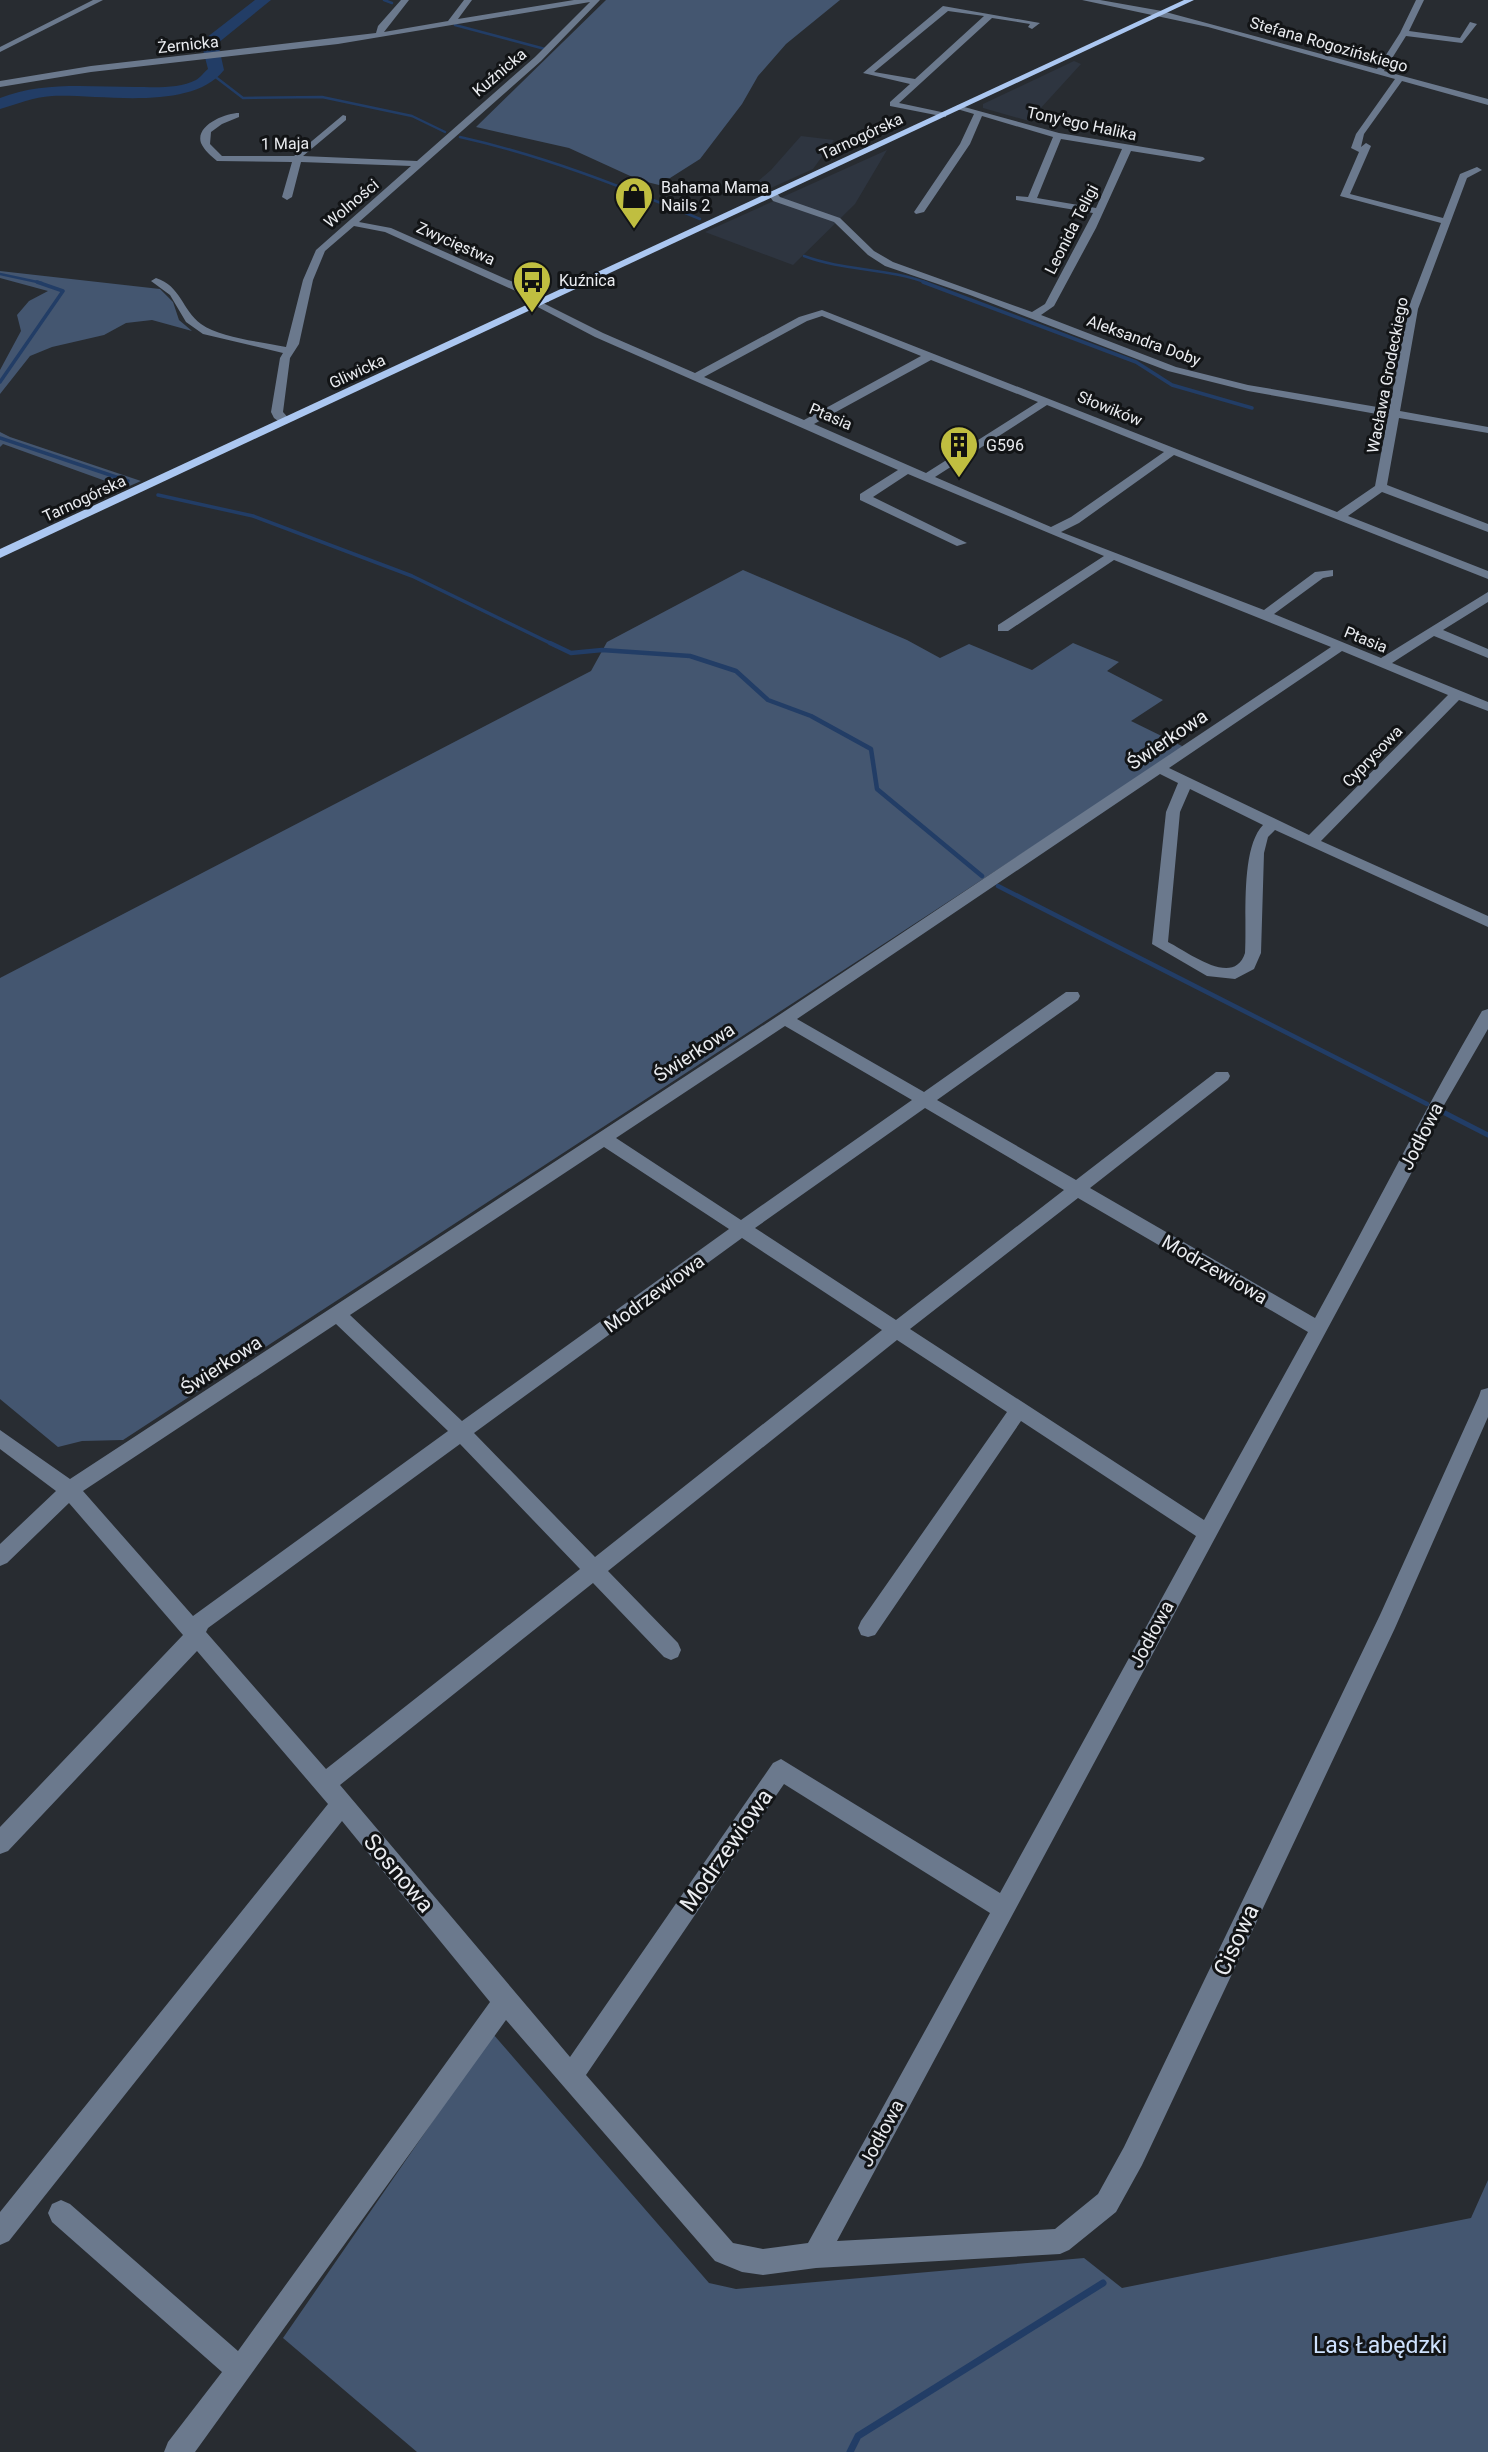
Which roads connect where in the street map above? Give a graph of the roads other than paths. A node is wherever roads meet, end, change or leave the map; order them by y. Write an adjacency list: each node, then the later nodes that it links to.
1 (96, 0): 16 (street)
2 (405, 0): 15 (street)
3 (468, 0): 11 (street)
4 (588, 0): 11 (street, Żernicka)
5 (596, 0): 31 (street, Kuźnicka)
6 (1086, 0): 9 (street, Stefana Rogozińskiego)
7 (1190, 0): 9 (main road, Tarnogórska)
8 (1420, 0): 14 (street)
9 (1162, 13): 17 (street, Stefana Rogozińskiego); 22 (main road, Tarnogórska)
10 (990, 15): 13 (street); 19 (street); 19 (street)
11 (450, 24): 15 (street, Żernicka)
12 (1473, 24): 14 (street)
13 (1032, 27)
14 (1404, 33): 17 (street)
15 (379, 36): 20 (street, Żernicka)
16 (0, 50)
17 (1379, 72): 18 (street, Stefana Rogozińskiego)
18 (1400, 78): 21 (street, Stefana Rogozińskiego); 39 (street)
19 (916, 82): 25 (street)
20 (0, 84)
21 (1488, 102)
22 (960, 107): 23 (street, Tony'ego Halika); 25 (main road, Tarnogórska)
23 (979, 113): 27 (street, Tony'ego Halika); 38 (street)
24 (236, 115): 29 (street, 1 Maja)
25 (943, 115): 33 (main road, Tarnogórska)
26 (343, 118): 29 (street)
27 (1058, 136): 28 (street, Tony'ego Halika); 36 (street)
28 (1127, 149): 30 (street, Tony'ego Halika); 37 (street, Leonida Teligi)
29 (298, 158): 31 (street, 1 Maja); 34 (street)
30 (1200, 159)
31 (419, 164): 40 (street, Wolności)
32 (1477, 170): 39 (street, Wacława Grodeckiego)
33 (774, 194): 42 (main road, Tarnogórska); 43 (street, Aleksandra Doby)
34 (287, 197)
35 (1019, 198): 36 (street)
36 (1031, 200): 37 (street)
37 (1099, 211): 43 (street, Leonida Teligi)
38 (919, 212)
39 (1445, 220): 48 (street, Wacława Grodeckiego)
40 (351, 223): 42 (street, Zwycięstwa); 44 (street, Wolności)
41 (156, 281): 44 (street)
42 (541, 302): 46 (street, Ptasia); 49 (main road, Gliwicka)
43 (1032, 316): 48 (street, Aleksandra Doby)
44 (288, 351): 49 (street, Wolności)
45 (931, 355): 46 (street, Słowików); 47 (street, Słowików); 50 (street)
46 (695, 377): 50 (street, Ptasia)
47 (1048, 400): 52 (street, Słowików); 55 (street)
48 (1396, 413): 51 (street, Aleksandra Doby); 56 (street, Wacława Grodeckiego)
49 (285, 421): 54 (main road, Gliwicka)
50 (806, 424): 53 (street, Ptasia)
51 (1488, 429)
52 (1174, 450): 57 (street, Słowików); 59 (street)
53 (909, 468): 55 (street, Ptasia); 60 (street)
54 (181, 470): 61 (main road, Tarnogórska)
55 (928, 477): 59 (street, Ptasia)
56 (1381, 487): 57 (street); 58 (street)
57 (1339, 516): 64 (street, Słowików)
58 (1488, 528)
59 (1051, 532): 62 (street, Ptasia)
60 (961, 543)
61 (0, 554)
62 (1114, 555): 66 (street, Ptasia); 67 (street)
63 (1329, 573): 66 (street)
64 (1488, 575)
65 (1488, 596): 68 (street)
66 (1265, 615): 69 (street, Ptasia)
67 (1003, 628)
68 (1434, 631): 70 (street); 71 (street)
69 (1340, 648): 71 (street, Ptasia); 74 (street, Świerkowa)
70 (1488, 654)
71 (1381, 664): 72 (street, Ptasia)
72 (1457, 694): 73 (street, Ptasia); 77 (street, Cyprysowa)
73 (1488, 707)
74 (1160, 769): 75 (street); 81 (street, Świerkowa)
75 (1186, 782): 76 (street); 76 (street)
76 (1272, 824): 77 (street)
77 (1311, 842): 78 (street)
78 (1488, 922)
79 (1072, 996): 83 (street, Modrzewiowa)
80 (1488, 1016): 88 (street, Jodłowa)
81 (785, 1019): 83 (street, Modrzewiowa); 84 (street, Świerkowa)
82 (1222, 1076): 85 (street)
83 (926, 1099): 85 (street, Modrzewiowa); 86 (street, Modrzewiowa)
84 (603, 1138): 86 (street); 87 (street, Świerkowa)
85 (1077, 1189): 88 (street, Modrzewiowa); 89 (street)
86 (744, 1227): 89 (street); 92 (street, Modrzewiowa)
87 (337, 1314): 92 (street); 94 (street, Świerkowa)
88 (1316, 1328): 95 (street, Jodłowa)
89 (897, 1329): 91 (street); 97 (street)
90 (1488, 1396): 109 (street, Cisowa)
91 (1019, 1409): 95 (street); 98 (street)
92 (461, 1432): 97 (street); 99 (street, Modrzewiowa)
93 (0, 1438): 94 (street, Sosnowa)
94 (70, 1490): 96 (street, Świerkowa); 99 (street, Sosnowa)
95 (1206, 1532): 104 (street, Jodłowa)
96 (0, 1557)
97 (595, 1570): 100 (street); 101 (street)
98 (868, 1628)
99 (195, 1634): 101 (street, Sosnowa); 103 (street, Modrzewiowa)
100 (671, 1650)
101 (325, 1784): 102 (street, Sosnowa)
102 (341, 1805): 105 (street, Sosnowa); 108 (street)
103 (0, 1843)
104 (1003, 1908): 106 (street, Modrzewiowa); 109 (street, Jodłowa)
105 (505, 2001): 106 (street, Sosnowa); 110 (street)
106 (571, 2076): 109 (street, Sosnowa)
107 (61, 2213): 110 (street)
108 (0, 2232)
109 (816, 2255)
110 (240, 2370): 111 (street)
111 (178, 2452)

